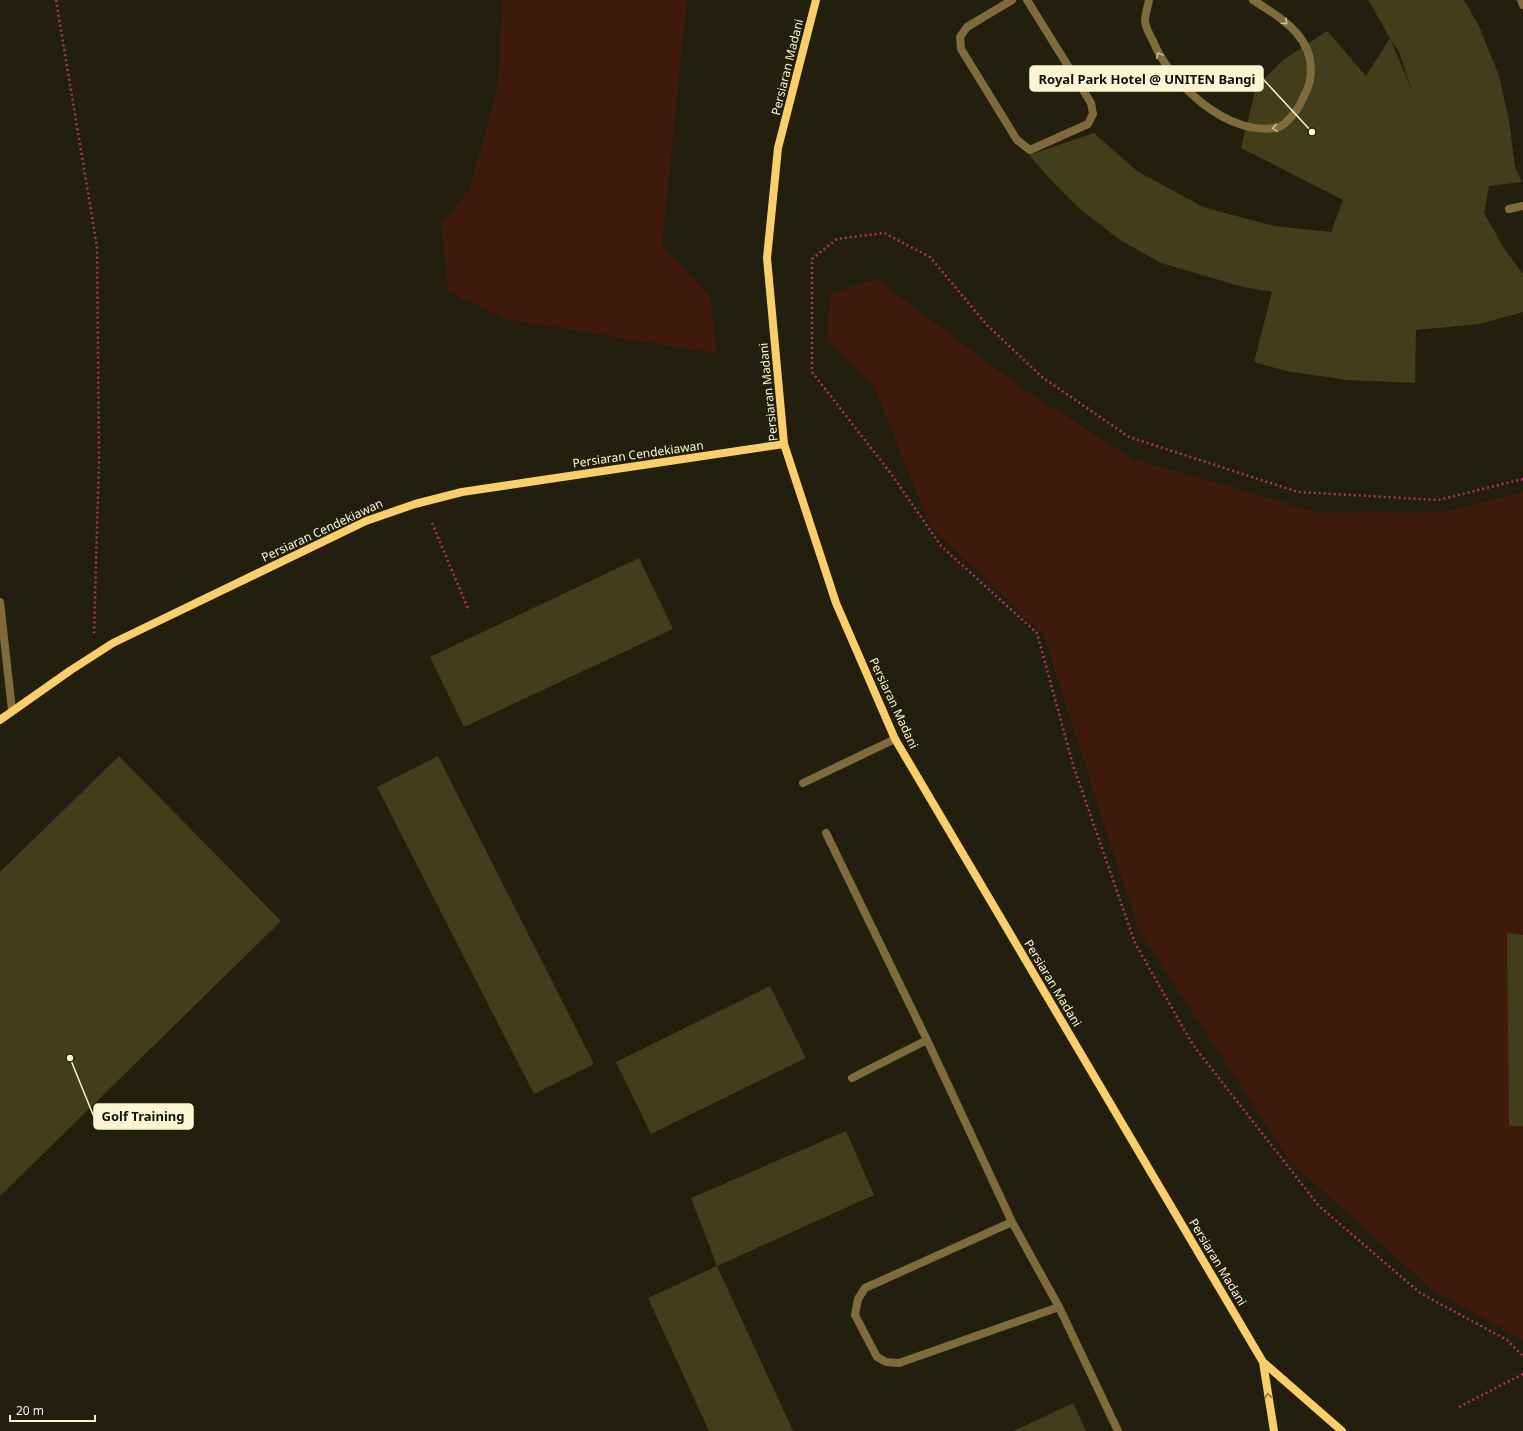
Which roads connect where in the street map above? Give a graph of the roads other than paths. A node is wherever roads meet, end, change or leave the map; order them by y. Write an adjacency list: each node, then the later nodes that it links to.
1 (816, 0): 10 (street, Persiaran Madani)
2 (1012, 0): 3 (lane)
3 (1027, 0)
4 (1149, 0): 5 (lane, one-way to 4)
5 (1252, 0)
6 (1521, 0): 7 (lane)
7 (1523, 5)
8 (1523, 206): 9 (lane)
9 (1509, 209)
10 (784, 444): 12 (street, Persiaran Cendekiawan); 14 (street, Persiaran Madani)
11 (0, 602): 12 (lane)
12 (12, 710): 13 (street, Persiaran Cendekiawan)
13 (0, 720)
14 (895, 739): 15 (lane); 21 (street, Persiaran Madani)
15 (803, 783)
16 (826, 833): 17 (lane)
17 (927, 1040): 18 (lane); 19 (lane)
18 (852, 1078)
19 (1012, 1222): 20 (lane); 20 (lane)
20 (1059, 1307): 22 (lane)
21 (1263, 1362): 23 (street, one-way to 21); 24 (street)
22 (1118, 1431)
23 (1274, 1431)
24 (1342, 1431)

